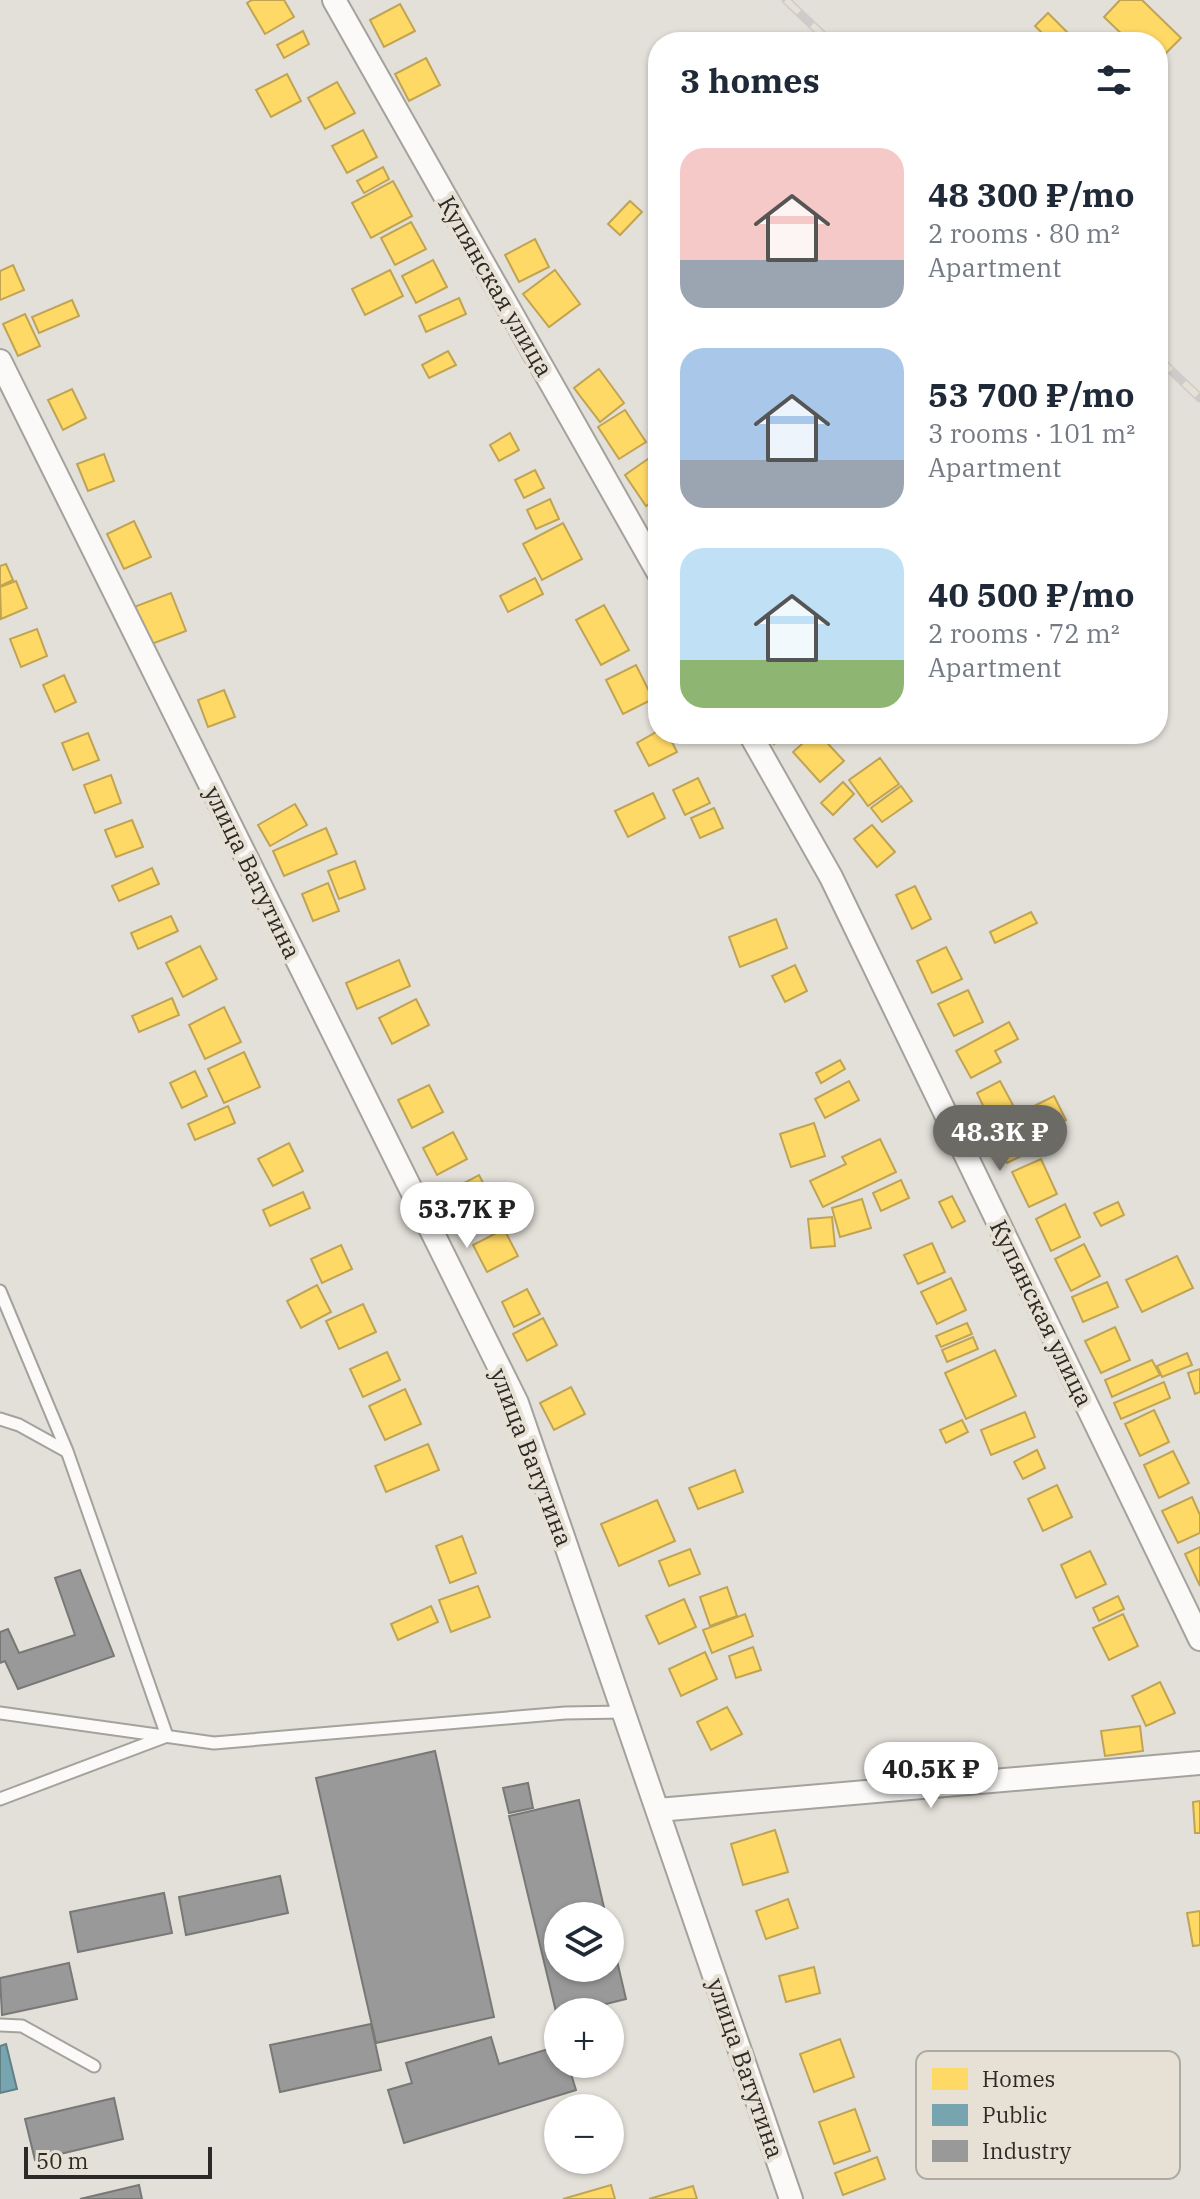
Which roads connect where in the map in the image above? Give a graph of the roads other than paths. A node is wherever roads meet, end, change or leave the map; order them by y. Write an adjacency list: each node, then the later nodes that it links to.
1 (334, 0): 3 (street, Купянская улица)
2 (0, 361): 9 (street, улица Ватутина)
3 (648, 554)
4 (756, 744): 8 (street, Купянская улица)
5 (0, 1291): 7 (lane)
6 (0, 1419): 7 (lane)
7 (67, 1451): 11 (lane)
8 (1200, 1639)
9 (624, 1712): 11 (lane); 14 (street, улица Ватутина)
10 (0, 1713): 11 (lane)
11 (167, 1736): 13 (lane)
12 (1200, 1763): 14 (street)
13 (0, 1799)
14 (658, 1810): 17 (street, улица Ватутина)
15 (0, 2025): 16 (lane)
16 (94, 2066)
17 (791, 2199)

